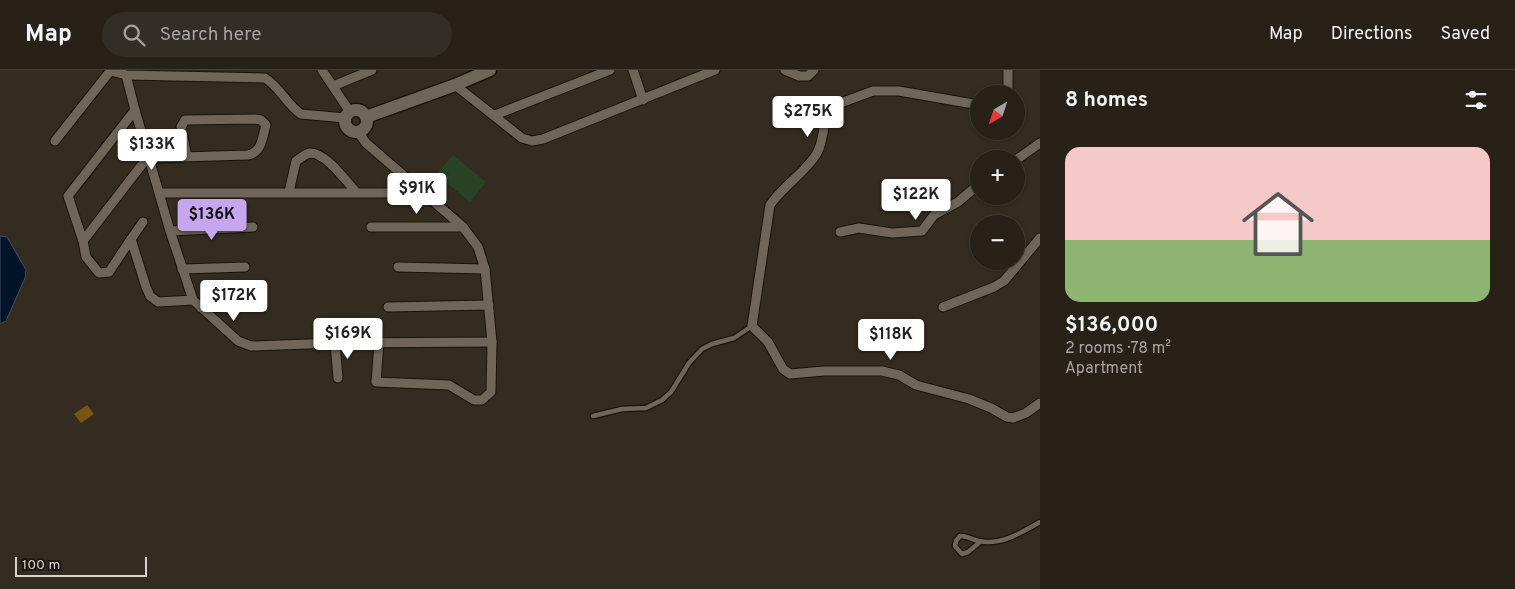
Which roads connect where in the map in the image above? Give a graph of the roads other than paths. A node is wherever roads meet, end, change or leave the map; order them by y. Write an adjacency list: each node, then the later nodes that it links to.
1 (322, 70): 14 (street)
2 (372, 70): 14 (street)
3 (610, 70): 19 (street)
4 (633, 70): 15 (street)
5 (715, 70): 15 (street)
6 (785, 70): 7 (street)
7 (814, 70)
8 (1008, 70): 13 (street)
9 (111, 71): 11 (street); 22 (street)
10 (481, 71): 12 (street)
11 (126, 75): 17 (street); 18 (street)
12 (456, 85): 19 (street); 20 (street)
13 (1008, 85)
14 (334, 86): 18 (street)
15 (643, 100): 19 (street)
16 (970, 103): 53 (street)
17 (135, 110): 26 (street); 40 (street)
18 (347, 115): 20 (street); 21 (street)
19 (495, 115)
20 (366, 117): 21 (street)
21 (358, 132): 31 (street)
22 (55, 141)
23 (1040, 143): 24 (street)
24 (1025, 154)
25 (187, 157): 25 (street); 26 (street)
26 (147, 158): 30 (street); 40 (street)
27 (289, 192): 28 (street); 28 (street); 30 (street)
28 (356, 192): 31 (street)
29 (970, 192): 37 (street)
30 (160, 193): 36 (street)
31 (424, 193): 35 (street)
32 (143, 222): 39 (street)
33 (253, 227): 36 (street)
34 (372, 227): 35 (street)
35 (463, 227): 45 (street)
36 (170, 231): 44 (street)
37 (840, 232)
38 (1040, 238): 41 (street)
39 (131, 239): 40 (street); 47 (street)
40 (83, 240)
41 (1025, 253)
42 (245, 267): 44 (street)
43 (398, 268): 45 (street)
44 (182, 269): 47 (street)
45 (486, 269): 49 (street)
46 (1011, 270): 51 (street)
47 (193, 300): 52 (street)
48 (242, 305): 52 (street)
49 (489, 305): 50 (street); 54 (street)
50 (388, 307)
51 (943, 307)
52 (201, 308): 55 (street)
53 (752, 326): 58 (street); 59 (lane)
54 (492, 342): 56 (street); 56 (street)
55 (335, 343): 56 (street); 57 (street)
56 (379, 343)
57 (338, 378)
58 (1040, 403)
59 (594, 416)
60 (1040, 522): 61 (lane)
61 (980, 542): 61 (lane)

